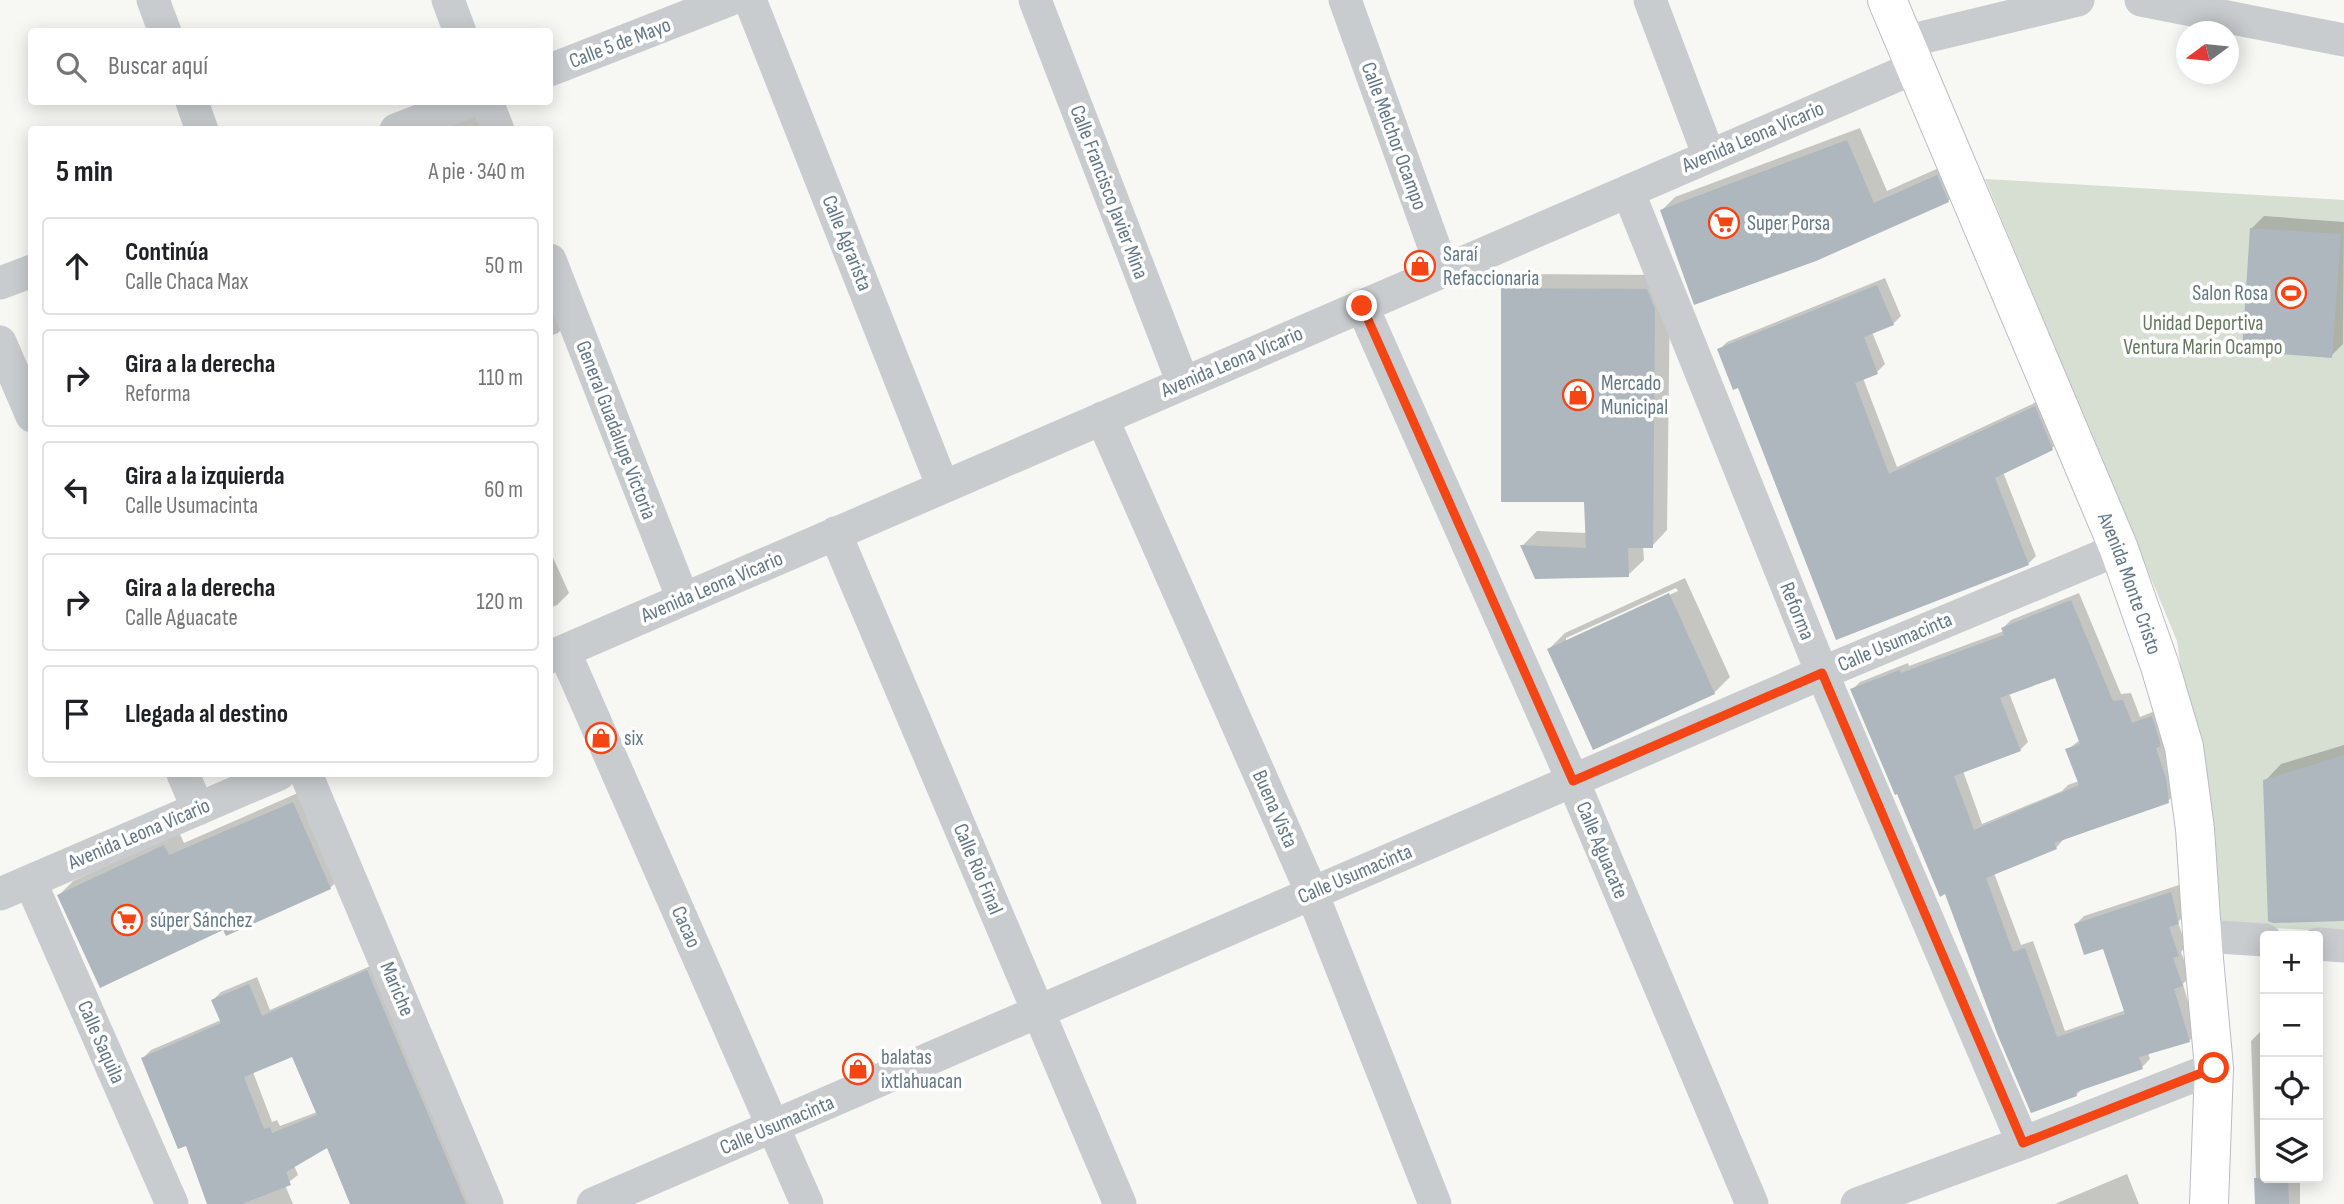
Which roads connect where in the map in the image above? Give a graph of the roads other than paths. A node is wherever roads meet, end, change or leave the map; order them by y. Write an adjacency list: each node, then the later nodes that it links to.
1 (153, 0): 11 (street)
2 (448, 0): 12 (street)
3 (729, 0): 15 (street, Calle 5 de Mayo)
4 (750, 0): 33 (street, Calle Agrarista)
5 (1035, 0): 30 (street, Calle Francisco Javier Mina)
6 (1345, 0): 25 (street, Calle Melchor Ocampo)
7 (1650, 0): 22 (street)
8 (1888, 0): 14 (main road, Avenida Monte Cristo)
9 (2078, 0): 14 (street, Avenida Leona Vicario)
10 (2141, 0): 13 (street)
11 (164, 28)
12 (458, 28)
13 (2344, 40)
14 (1910, 55): 22 (street, Avenida Leona Vicario); 35 (main road, Avenida Monte Cristo)
15 (553, 69)
16 (193, 105): 19 (street)
17 (460, 105): 20 (street)
18 (488, 105): 21 (street)
19 (201, 126)
20 (406, 126)
21 (496, 126)
22 (1709, 156): 23 (street, Avenida Leona Vicario)
23 (1628, 191): 25 (street, Avenida Leona Vicario); 38 (street, Reforma)
24 (553, 268): 36 (street, General Guadalupe Victoria)
25 (1443, 271): 28 (street, Avenida Leona Vicario)
26 (28, 272): 27 (street)
27 (0, 283)
28 (1362, 306): 30 (street, Avenida Leona Vicario); 42 (street, Calle Aguacate)
29 (0, 342): 31 (street)
30 (1183, 383): 32 (street, Avenida Leona Vicario)
31 (28, 407)
32 (1102, 418): 33 (street, Avenida Leona Vicario); 45 (street, Buena Vista)
33 (943, 487): 34 (street, Avenida Leona Vicario)
34 (835, 533): 36 (street, Avenida Leona Vicario); 51 (street, Calle Río Final)
35 (2119, 549): 38 (street, Calle Usumacinta); 47 (main road, Avenida Monte Cristo)
36 (683, 599): 37 (street, Avenida Leona Vicario)
37 (557, 654): 53 (street, Cacao)
38 (1822, 673): 42 (street, Calle Usumacinta); 54 (street, Reforma)
39 (184, 777): 43 (street)
40 (272, 777): 43 (street, Avenida Leona Vicario)
41 (307, 777): 56 (street, Mariche)
42 (1573, 781): 45 (street, Calle Usumacinta); 61 (street, Calle Aguacate)
43 (198, 808): 44 (street, Avenida Leona Vicario)
44 (30, 881): 46 (street, Avenida Leona Vicario); 55 (street, Calle Saquila)
45 (1312, 893): 51 (street, Calle Usumacinta); 60 (street, Buena Vista)
46 (0, 894)
47 (2202, 936): 48 (street); 52 (main road, Avenida Monte Cristo)
48 (2260, 940)
49 (2323, 944): 50 (street)
50 (2344, 946)
51 (1038, 1012): 53 (street, Calle Usumacinta); 59 (street, Calle Río Final)
52 (2214, 1068): 54 (street); 63 (main road, Avenida Monte Cristo)
53 (774, 1126): 57 (street, Calle Usumacinta); 58 (street, Cacao)
54 (2023, 1143): 62 (street)
55 (172, 1204)
56 (487, 1204)
57 (593, 1204)
58 (807, 1204)
59 (1121, 1204)
60 (1435, 1204)
61 (1752, 1204)
62 (1857, 1204)
63 (2209, 1204)

